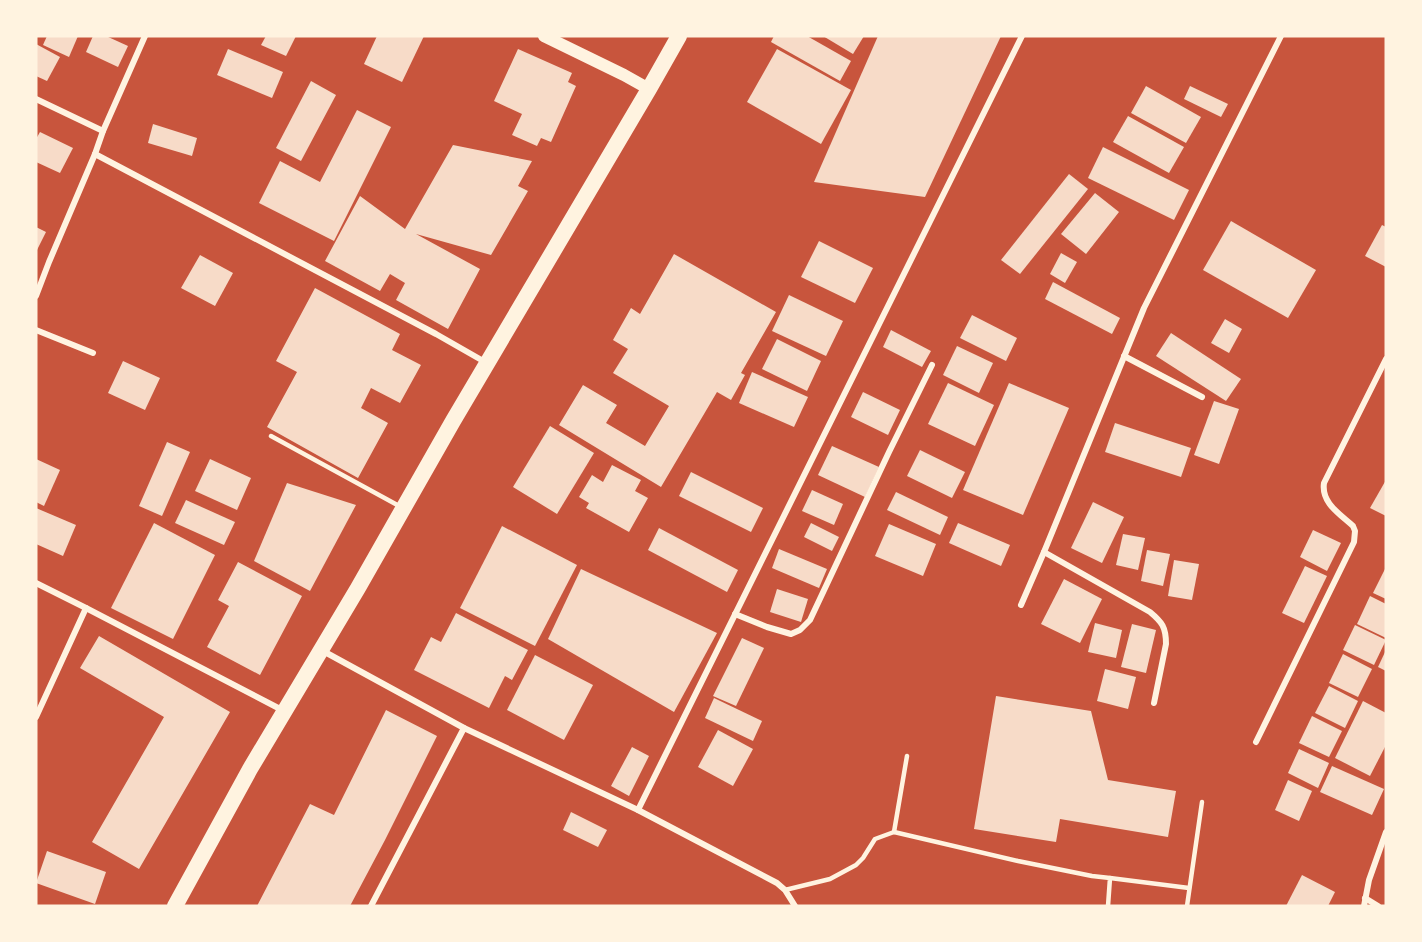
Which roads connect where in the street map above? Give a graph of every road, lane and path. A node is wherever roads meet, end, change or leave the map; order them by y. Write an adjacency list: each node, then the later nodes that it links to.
1 (145, 36): 8 (street)
2 (544, 36): 6 (main road)
3 (679, 36): 6 (highway)
4 (1022, 36): 24 (street)
5 (1281, 36): 13 (street)
6 (649, 89): 15 (highway)
7 (36, 99): 8 (street)
8 (102, 131): 9 (street)
9 (95, 154): 10 (street); 15 (street)
10 (36, 296)
11 (36, 330): 12 (street)
12 (93, 353)
13 (1124, 356): 17 (street); 20 (street)
14 (1386, 359): 30 (street)
15 (488, 364): 19 (highway)
16 (932, 365): 24 (street)
17 (1202, 397)
18 (271, 435): 19 (lane)
19 (404, 509): 25 (highway)
20 (1044, 552): 22 (street); 26 (street)
21 (36, 584): 23 (street)
22 (1021, 605)
23 (86, 608): 27 (street); 28 (street)
24 (735, 614): 33 (street)
25 (321, 650): 27 (highway); 29 (street)
26 (1154, 703)
27 (284, 712): 40 (highway)
28 (36, 717)
29 (464, 728): 33 (street); 41 (street)
30 (1256, 742)
31 (908, 756): 34 (lane)
32 (1202, 802): 37 (lane)
33 (638, 810): 38 (street)
34 (894, 832): 36 (lane); 38 (lane)
35 (1386, 832): 39 (street)
36 (1110, 878): 37 (lane); 43 (lane)
37 (1189, 888): 44 (lane)
38 (785, 890): 42 (street)
39 (1365, 898): 45 (street); 46 (street)
40 (175, 906)
41 (371, 906)
42 (795, 906)
43 (1108, 906)
44 (1187, 906)
45 (1364, 906)
46 (1378, 906)

